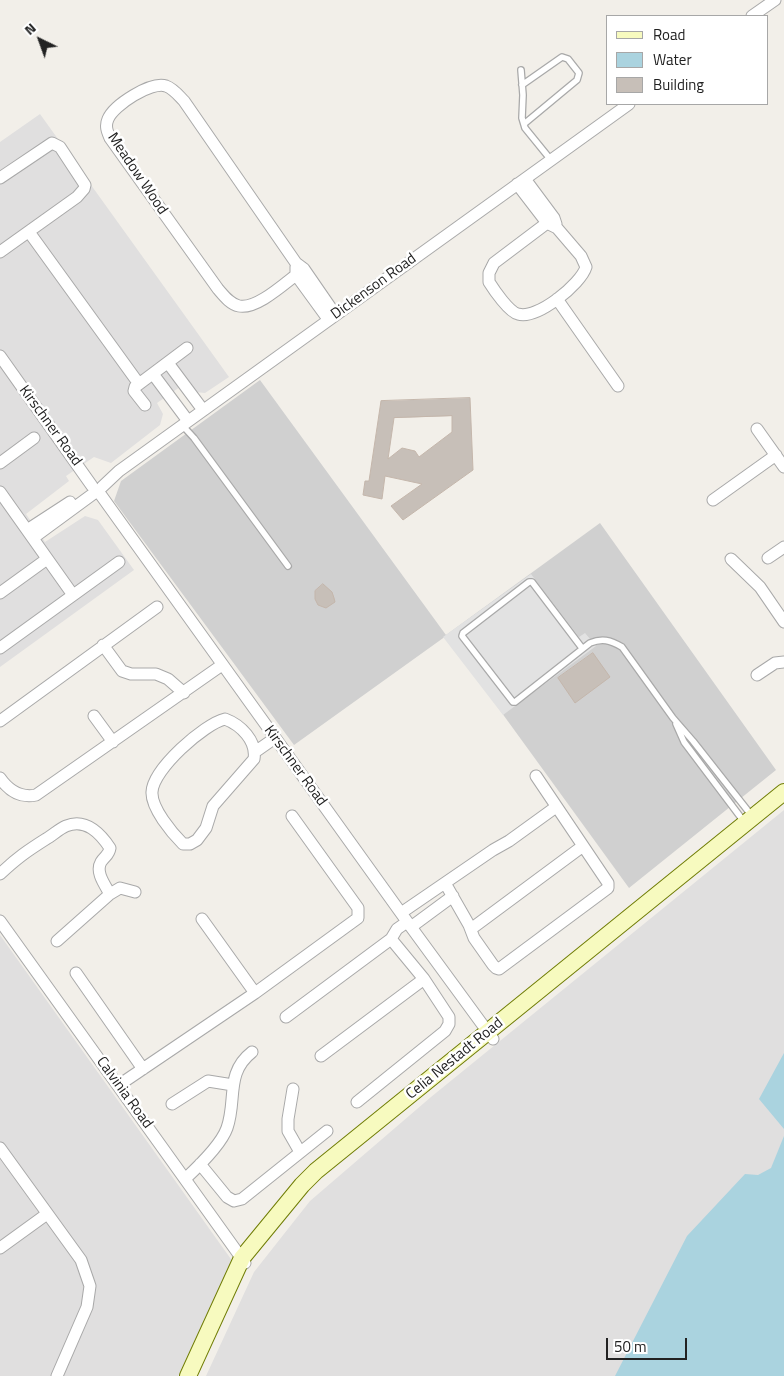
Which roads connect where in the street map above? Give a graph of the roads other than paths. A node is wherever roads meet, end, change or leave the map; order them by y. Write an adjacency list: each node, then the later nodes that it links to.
1 (775, 0): 2 (street)
2 (753, 15)
3 (521, 70): 4 (lane)
4 (522, 85): 6 (lane); 6 (lane)
5 (629, 105): 7 (street, Dickenson Road)
6 (524, 124): 7 (lane)
7 (550, 160): 9 (street, Dickenson Road)
8 (0, 178): 11 (street)
9 (521, 181): 10 (street); 15 (street, Dickenson Road)
10 (553, 223): 14 (street); 14 (street)
11 (29, 232): 12 (street); 20 (street)
12 (0, 252)
13 (299, 269): 13 (street, Meadow Wood); 15 (street, Meadow Wood)
14 (557, 299): 21 (street)
15 (332, 317): 23 (street, Dickenson Road)
16 (187, 348): 18 (street)
17 (0, 356): 30 (street, Kirschner Road)
18 (168, 363): 19 (street); 23 (street)
19 (153, 374): 20 (street); 24 (street)
20 (139, 384): 22 (street)
21 (618, 386)
22 (145, 405)
23 (203, 410): 24 (street, Dickenson Road)
24 (185, 423): 30 (street, Dickenson Road); 39 (lane)
25 (757, 429): 27 (street)
26 (34, 438): 28 (street)
27 (776, 455): 29 (street); 32 (street)
28 (0, 463)
29 (784, 467)
30 (96, 486): 33 (street, Dickenson Road); 48 (street, Kirschner Road)
31 (0, 492): 33 (street)
32 (713, 500)
33 (30, 534): 36 (street)
34 (784, 547): 35 (street)
35 (768, 558)
36 (47, 559): 40 (street); 41 (street)
37 (731, 559): 43 (street)
38 (120, 562): 41 (street)
39 (288, 566)
40 (0, 594)
41 (73, 595): 45 (street)
42 (157, 607): 44 (street)
43 (784, 622)
44 (103, 646): 50 (street); 53 (street)
45 (0, 648)
46 (582, 648): 46 (lane); 52 (lane)
47 (784, 662): 49 (street)
48 (222, 665): 50 (street); 54 (street, Kirschner Road)
49 (756, 675)
50 (184, 693): 55 (street)
51 (94, 716): 55 (street)
52 (673, 718): 63 (lane); 63 (lane)
53 (0, 721)
54 (275, 738): 56 (street); 72 (street, Kirschner Road)
55 (113, 742): 58 (street)
56 (255, 752): 56 (street)
57 (536, 776): 61 (street)
58 (1, 781)
59 (784, 792): 63 (street, Celia Nestadt Road)
60 (784, 799): 63 (street, Celia Nestadt Road)
61 (556, 807): 64 (street); 66 (street)
62 (292, 816): 78 (street)
63 (751, 823): 80 (street, Celia Nestadt Road)
64 (582, 846): 73 (street); 73 (street)
65 (0, 874): 68 (street)
66 (445, 883): 69 (street); 72 (street)
67 (135, 892): 68 (street)
68 (110, 894): 75 (street)
69 (453, 896): 72 (street); 73 (street)
70 (202, 919): 78 (street)
71 (0, 921): 84 (street, Calvinia Road)
72 (406, 921): 74 (street); 80 (street, Kirschner Road)
73 (471, 930)
74 (391, 939): 77 (street); 79 (street)
75 (57, 941)
76 (76, 973): 83 (street)
77 (424, 979): 82 (street); 87 (street)
78 (255, 993): 83 (street)
79 (286, 1016)
80 (490, 1036): 96 (street, Celia Nestadt Road)
81 (252, 1052): 85 (street)
82 (321, 1056)
83 (143, 1069): 84 (street)
84 (119, 1085): 93 (street, Calvinia Road)
85 (234, 1085): 88 (street); 92 (street)
86 (294, 1089): 91 (street)
87 (357, 1102)
88 (172, 1104)
89 (327, 1131): 91 (street)
90 (0, 1148): 94 (street)
91 (300, 1152): 92 (street)
92 (200, 1164): 93 (street)
93 (185, 1178): 96 (street, Calvinia Road)
94 (47, 1214): 95 (street); 97 (street)
95 (0, 1248)
96 (244, 1262): 98 (street, Celia Nestadt Road); 99 (street, Celia Nestadt Road)
97 (57, 1376)
98 (188, 1376)
99 (197, 1376)

